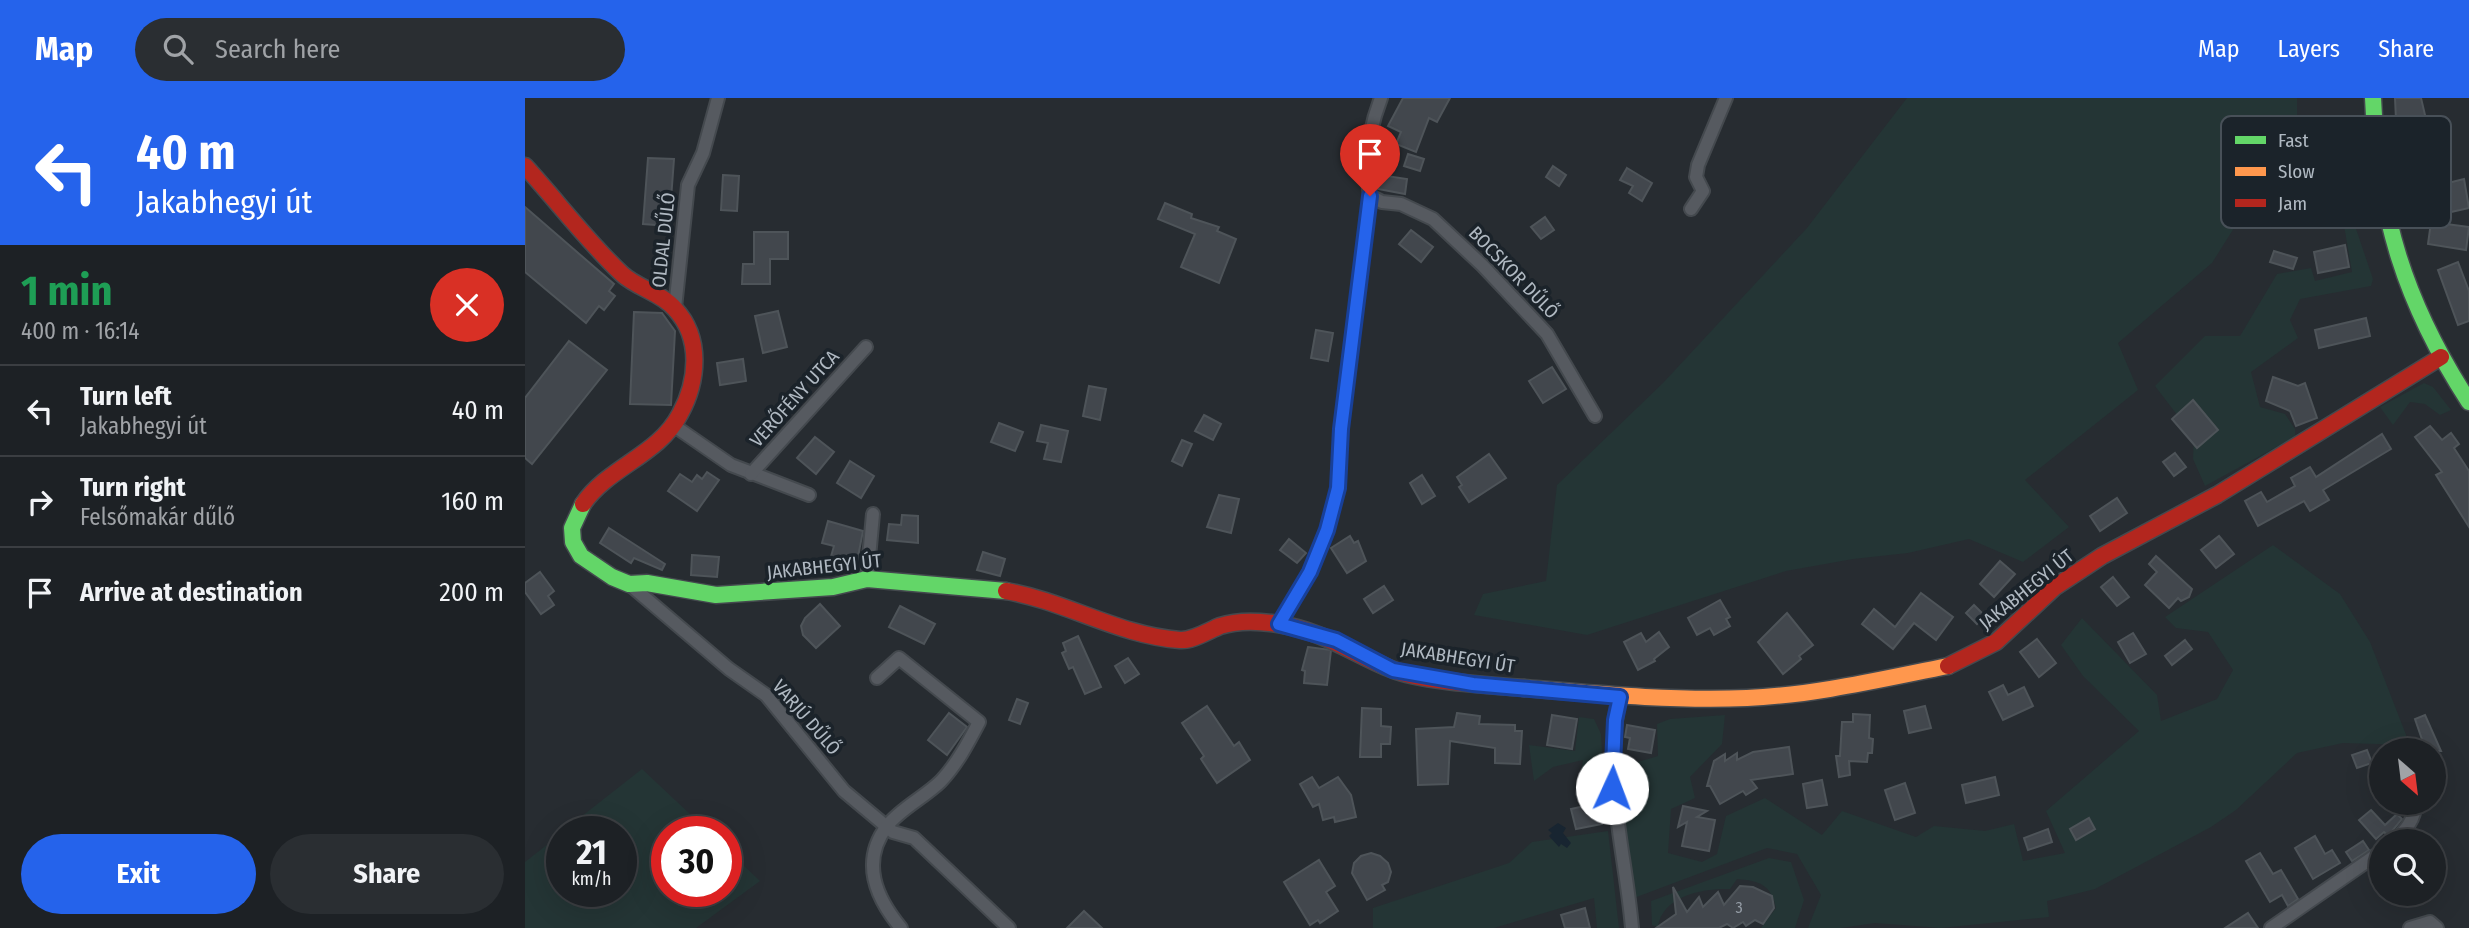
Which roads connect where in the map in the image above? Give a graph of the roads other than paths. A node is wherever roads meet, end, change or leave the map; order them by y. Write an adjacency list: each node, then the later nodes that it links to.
1 (718, 98): 10 (street, OLDAL DŰLŐ)
2 (1381, 98): 7 (street)
3 (1726, 98): 8 (street)
4 (2373, 98): 5 (street)
5 (2375, 116)
6 (525, 166): 10 (street, JAKABHEGYI ÚT)
7 (1370, 196): 14 (street, BOCSKOR DŰLŐ); 21 (street)
8 (1691, 209)
9 (2392, 228): 12 (street)
10 (675, 308): 15 (street, JAKABHEGYI ÚT)
11 (866, 347): 16 (street, VERŐFÉNY UTCA)
12 (2441, 357): 13 (street); 23 (street, JAKABHEGYI ÚT)
13 (2469, 402)
14 (1595, 416)
15 (673, 425): 16 (street); 20 (street, JAKABHEGYI ÚT)
16 (751, 474): 17 (street)
17 (809, 495)
18 (873, 514): 19 (street)
19 (867, 579): 20 (street, JAKABHEGYI ÚT); 21 (street, JAKABHEGYI ÚT)
20 (629, 584): 24 (street, VARJÚ DŰLŐ)
21 (1279, 624): 23 (street, JAKABHEGYI ÚT)
22 (877, 678): 24 (street)
23 (1620, 697): 28 (street)
24 (887, 827): 26 (street); 27 (street, VARJÚ DŰLŐ)
25 (2369, 860): 29 (street)
26 (901, 928)
27 (1009, 928)
28 (1632, 928)
29 (2271, 928)
30 (2410, 928): 31 (street)
31 (2437, 928)

